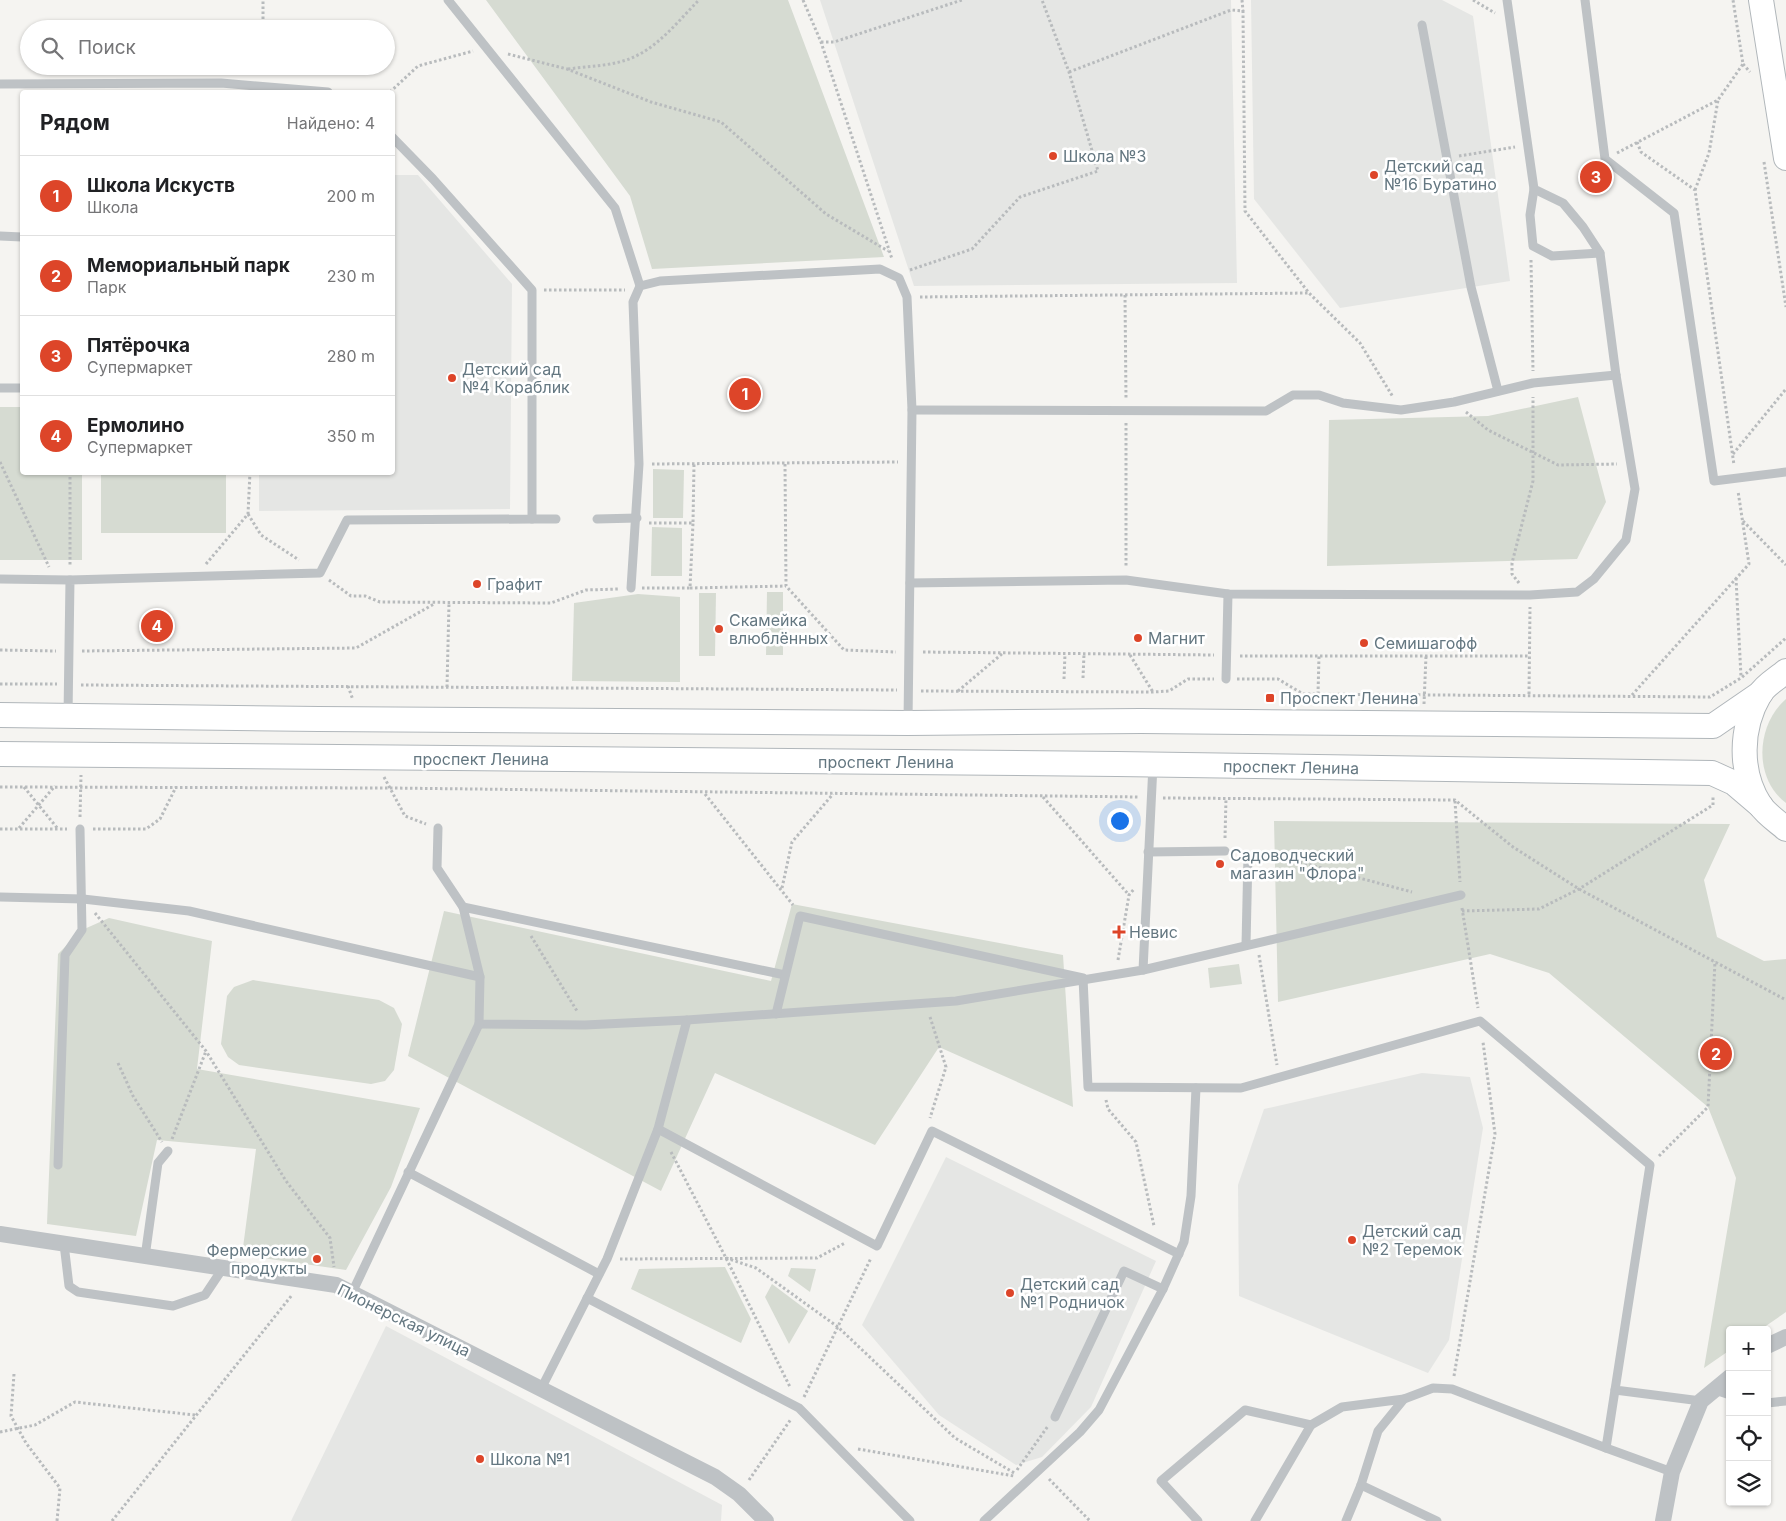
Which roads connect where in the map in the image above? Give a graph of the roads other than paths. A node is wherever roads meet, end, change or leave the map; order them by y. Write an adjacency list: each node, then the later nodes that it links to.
1 (448, 0): 14 (lane)
2 (1507, 0): 10 (lane)
3 (1585, 0): 20 (lane)
4 (1761, 0): 9 (main road)
5 (1422, 25): 18 (lane)
6 (0, 84): 7 (lane)
7 (304, 90)
8 (395, 140): 22 (lane)
9 (1786, 158)
10 (1534, 189): 13 (lane); 13 (lane)
11 (0, 236): 12 (lane)
12 (20, 237)
13 (1600, 253): 15 (lane)
14 (640, 286): 19 (lane); 24 (lane)
15 (1616, 375): 18 (lane); 29 (lane)
16 (0, 388): 17 (lane)
17 (20, 388)
18 (1498, 391): 19 (lane)
19 (912, 410): 27 (lane)
20 (1786, 472)
21 (597, 518): 24 (lane)
22 (532, 519): 23 (lane); 26 (lane)
23 (556, 519)
24 (636, 521): 28 (lane)
25 (0, 579): 26 (lane)
26 (70, 580): 34 (lane)
27 (910, 583): 29 (lane); 35 (lane)
28 (631, 588)
29 (1228, 594): 31 (lane)
30 (1786, 671): 32 (main road)
31 (1226, 679)
32 (1761, 692): 35 (main road); 38 (main road)
33 (0, 715): 34 (main road)
34 (68, 716): 35 (main road)
35 (908, 722)
36 (0, 754): 37 (main road, проспект Ленина)
37 (1153, 765): 38 (main road, проспект Ленина); 42 (lane)
38 (1761, 806): 41 (main road, проспект Ленина)
39 (438, 828): 48 (lane)
40 (80, 829): 47 (lane)
41 (1786, 829)
42 (1148, 852): 43 (lane); 50 (lane)
43 (1225, 852)
44 (1248, 855): 49 (lane)
45 (1461, 895): 49 (lane)
46 (0, 897): 47 (lane)
47 (83, 899): 52 (lane); 60 (lane)
48 (463, 907): 51 (lane); 52 (lane)
49 (1246, 945): 50 (lane)
50 (1143, 970): 53 (lane)
51 (785, 975): 53 (lane); 54 (lane)
52 (480, 977): 56 (lane)
53 (1083, 978): 54 (lane); 57 (lane)
54 (776, 1014): 55 (lane)
55 (687, 1020): 56 (lane); 58 (lane)
56 (479, 1024): 61 (lane)
57 (1196, 1088): 64 (lane); 74 (lane)
58 (658, 1129): 64 (lane); 67 (lane)
59 (168, 1151): 65 (lane)
60 (58, 1165)
61 (408, 1172): 67 (lane); 69 (lane)
62 (0, 1234): 63 (street, Пионерская улица)
63 (64, 1244): 65 (street, Пионерская улица); 66 (lane)
64 (1178, 1254): 68 (lane)
65 (146, 1257): 66 (street, Пионерская улица)
66 (223, 1268): 69 (street, Пионерская улица)
67 (599, 1274): 70 (lane)
68 (1163, 1289): 80 (lane); 87 (lane)
69 (352, 1293): 73 (street, Пионерская улица)
70 (588, 1298): 73 (lane); 86 (lane)
71 (1786, 1337): 72 (street)
72 (1771, 1344)
73 (541, 1389): 85 (street, Пионерская улица)
74 (1615, 1390): 77 (lane); 82 (lane)
75 (1723, 1392): 77 (street)
76 (1404, 1399): 81 (lane); 82 (lane); 84 (lane)
77 (1701, 1401): 83 (street)
78 (1786, 1401): 79 (lane)
79 (1771, 1402)
80 (1054, 1417)
81 (1311, 1425): 88 (lane); 89 (lane)
82 (1606, 1448): 83 (lane)
83 (1672, 1472): 92 (street)
84 (1361, 1484): 90 (lane); 91 (lane)
85 (766, 1521)
86 (910, 1521)
87 (984, 1521)
88 (1198, 1521)
89 (1254, 1521)
90 (1346, 1521)
91 (1437, 1521)
92 (1663, 1521)

